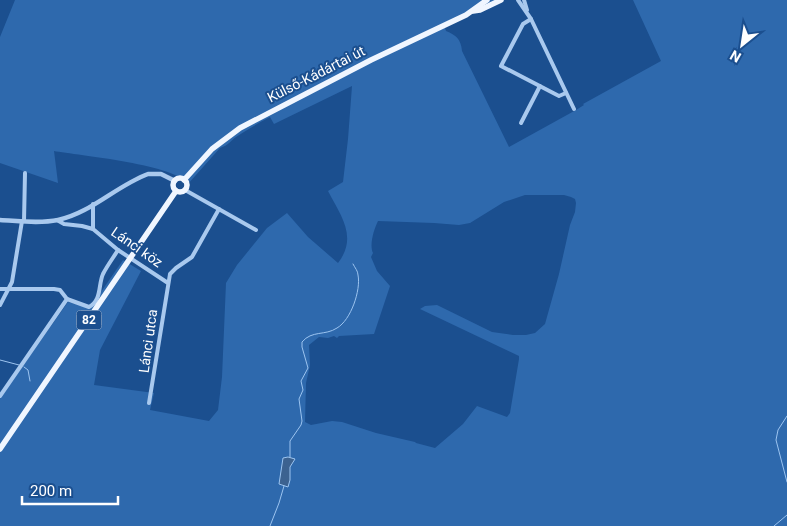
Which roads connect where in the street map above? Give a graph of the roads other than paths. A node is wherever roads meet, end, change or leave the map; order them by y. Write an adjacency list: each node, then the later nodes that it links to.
1 (487, 0): 5 (main road, Külső-Kádártai út)
2 (501, 0): 5 (main road, Külső-Kádártai út)
3 (518, 0): 6 (street)
4 (524, 0): 6 (street)
5 (473, 11): 12 (main road, Külső-Kádártai út)
6 (530, 17): 7 (street); 8 (street)
7 (540, 86): 8 (street); 10 (street)
8 (566, 93): 9 (street)
9 (574, 109)
10 (521, 123)
11 (26, 172): 20 (street)
12 (184, 180): 13 (main road); 14 (main road)
13 (175, 181): 15 (main road); 16 (street)
14 (185, 190): 15 (main road); 17 (street)
15 (176, 191): 24 (main road, 82)
16 (93, 204): 19 (street); 21 (street)
17 (219, 209): 22 (street); 25 (street)
18 (0, 220): 20 (street)
19 (57, 220): 20 (street); 21 (street)
20 (23, 221): 27 (street)
21 (93, 229): 23 (street, Lánci köz)
22 (256, 230)
23 (118, 250): 24 (street, Lánci köz); 28 (street)
24 (131, 258): 25 (street, Lánci köz); 32 (main road, 82)
25 (168, 283): 31 (street, Lánci utca)
26 (0, 289): 27 (street)
27 (9, 289): 28 (street); 29 (street)
28 (68, 299): 30 (street)
29 (0, 305)
30 (0, 396)
31 (149, 403)
32 (0, 449)

